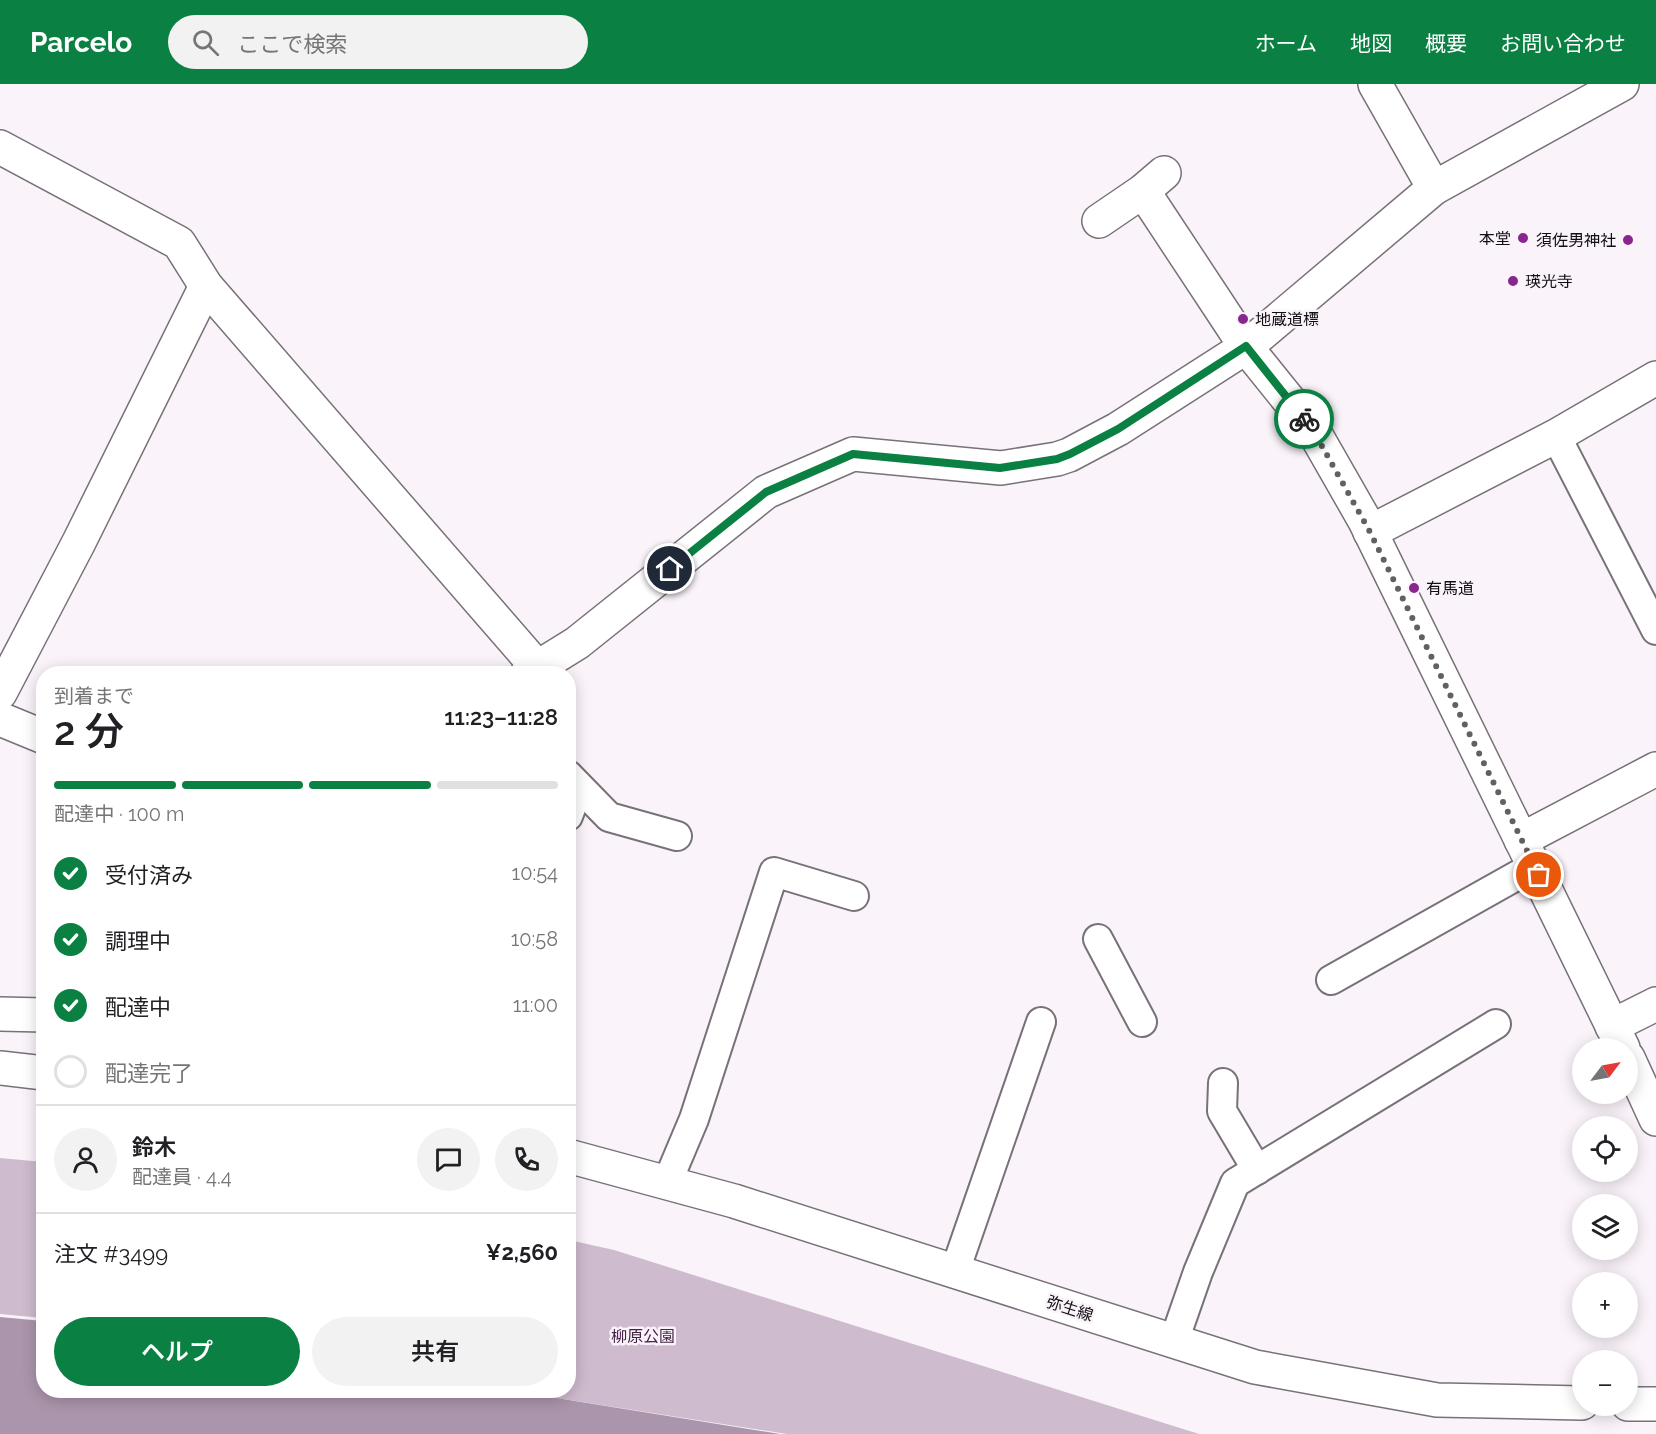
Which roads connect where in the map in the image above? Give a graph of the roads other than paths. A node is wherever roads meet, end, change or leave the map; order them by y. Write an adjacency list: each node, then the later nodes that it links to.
1 (1375, 84): 4 (street)
2 (1622, 84): 4 (street)
3 (0, 147): 6 (street)
4 (1434, 188): 7 (street)
5 (1099, 221): 7 (street)
6 (206, 286): 12 (street); 14 (street)
7 (1246, 346): 10 (street); 13 (street)
8 (1656, 378): 9 (street)
9 (1556, 436): 10 (street); 11 (lane)
10 (1370, 532): 20 (street)
11 (1656, 630)
12 (529, 666)
13 (539, 666)
14 (0, 693)
15 (0, 719): 16 (street)
16 (36, 734)
17 (1656, 770): 20 (street)
18 (576, 783): 19 (lane)
19 (677, 836)
20 (1528, 853): 23 (lane); 30 (street)
21 (854, 896): 38 (lane)
22 (1098, 939): 28 (lane)
23 (1331, 980)
24 (1656, 1004): 30 (street)
25 (0, 1014): 26 (street)
26 (36, 1015)
27 (1041, 1022): 39 (lane)
28 (1142, 1022)
29 (1496, 1024): 37 (lane)
30 (1618, 1037)
31 (0, 1068): 32 (street)
32 (36, 1071)
33 (1638, 1080): 35 (street)
34 (1223, 1083): 37 (lane)
35 (1656, 1119)
36 (576, 1158): 38 (street, 弥生線)
37 (1257, 1170): 40 (lane)
38 (668, 1183): 39 (street, 弥生線)
39 (955, 1271): 40 (street, 弥生線)
40 (1174, 1341): 41 (street, 弥生線)
41 (1572, 1403)
42 (1638, 1404): 43 (street)
43 (1656, 1404)

